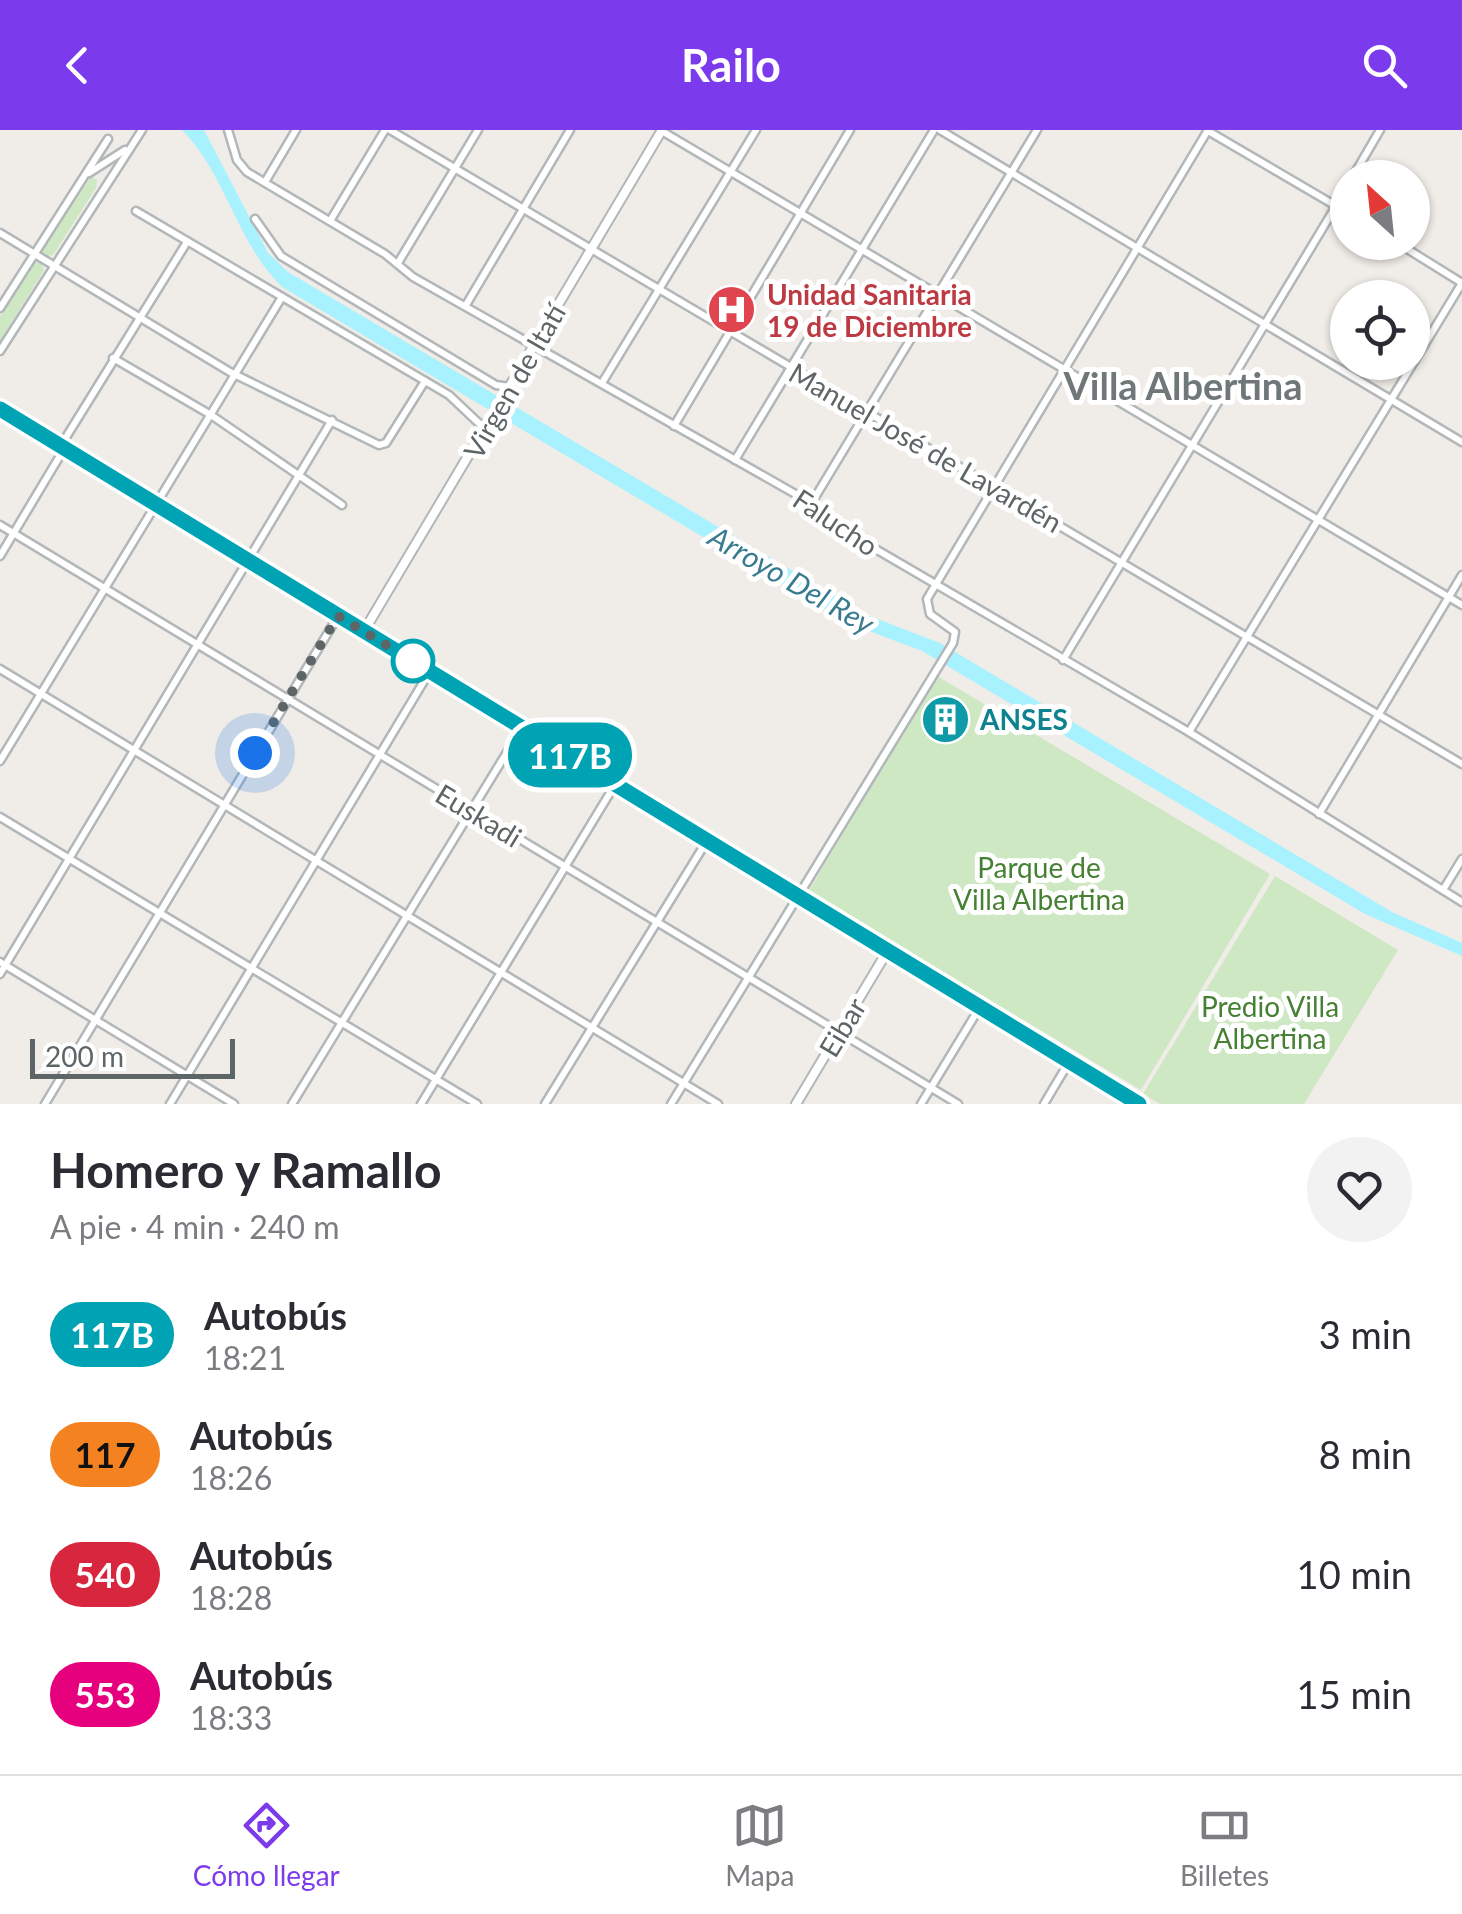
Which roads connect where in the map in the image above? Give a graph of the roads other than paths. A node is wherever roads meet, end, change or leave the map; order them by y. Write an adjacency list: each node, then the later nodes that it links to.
1 (142, 130): 15 (street)
2 (228, 130): 21 (street, Falucho)
3 (296, 130): 21 (street)
4 (388, 130): 17 (street, Manuel José de Lavardén); 29 (street)
5 (478, 130): 17 (street)
6 (570, 130): 24 (street)
7 (661, 130): 18 (street); 33 (main road, Virgen de Itatí)
8 (756, 130): 18 (street)
9 (850, 130): 26 (street)
10 (940, 130): 19 (street); 32 (street)
11 (1037, 130): 19 (street)
12 (1208, 130): 23 (street); 34 (street)
13 (1380, 130): 16 (street)
14 (108, 138): 20 (street)
15 (128, 148): 20 (street); 22 (street)
16 (1362, 160)
17 (454, 169): 24 (street, Manuel José de Lavardén); 37 (street)
18 (731, 171): 26 (street); 40 (street)
19 (1012, 172): 34 (street); 41 (street)
20 (88, 173): 22 (street); 35 (street)
21 (265, 182): 29 (street, Falucho)
22 (102, 186): 38 (street)
23 (1330, 202)
24 (522, 210): 33 (street, Manuel José de Lavardén); 43 (street)
25 (136, 211): 31 (street)
26 (801, 212): 32 (street); 47 (street)
27 (1330, 216): 46 (street)
28 (255, 219): 56 (street)
29 (330, 221): 37 (street, Falucho)
30 (0, 233): 35 (street)
31 (187, 242): 42 (street); 45 (street)
32 (862, 247): 41 (street); 51 (street)
33 (592, 250): 40 (street, Manuel José de Lavardén); 48 (main road, Virgen de Itatí)
34 (1137, 250): 46 (street); 52 (street)
35 (34, 253): 38 (street); 44 (street)
36 (1426, 260): 39 (street)
37 (398, 263): 43 (street, Falucho)
38 (53, 266): 45 (street); 49 (street)
39 (1462, 282): 57 (street)
40 (659, 289): 47 (street, Manuel José de Lavardén); 55 (street)
41 (938, 292): 52 (street); 59 (street)
42 (282, 296): 53 (street); 54 (street)
43 (466, 305): 48 (street, Falucho)
44 (0, 308)
45 (139, 318): 50 (street); 53 (street)
46 (1264, 326): 57 (street); 65 (street)
47 (730, 332): 51 (street, Manuel José de Lavardén); 62 (street)
48 (534, 345): 55 (street, Falucho); 56 (main road, Virgen de Itatí)
49 (0, 351)
50 (113, 358): 60 (street); 66 (street)
51 (789, 368): 59 (street, Manuel José de Lavardén); 67 (street)
52 (1068, 369): 65 (street); 69 (street)
53 (236, 374): 60 (street); 61 (street)
54 (425, 380): 61 (street); 63 (street)
55 (602, 383): 62 (street, Falucho)
56 (507, 390): 63 (main road, Virgen de Itatí)
57 (1392, 400): 64 (street); 73 (street)
58 (0, 409): 66 (main road)
59 (866, 412): 69 (street, Manuel José de Lavardén); 71 (street)
60 (210, 414): 68 (street); 70 (street)
61 (332, 420): 68 (street)
62 (674, 426): 67 (street, Falucho)
63 (488, 427): 85 (main road, Virgen de Itatí)
64 (1462, 442)
65 (1193, 444): 73 (street); 77 (street)
66 (62, 448): 70 (main road); 75 (street)
67 (735, 460): 71 (street, Falucho)
68 (298, 474): 72 (street); 78 (street)
69 (996, 487): 77 (street, Manuel José de Lavardén); 80 (street)
70 (156, 504): 78 (main road); 81 (street)
71 (810, 504): 80 (street, Falucho)
72 (342, 505)
73 (1320, 518): 82 (street); 86 (street)
74 (0, 524): 75 (street, Euskadi)
75 (14, 533): 76 (street); 81 (street, Euskadi)
76 (0, 556)
77 (1122, 560): 86 (street, Manuel José de Lavardén); 88 (street)
78 (248, 561): 84 (main road); 87 (street)
79 (1462, 575): 82 (street)
80 (935, 586): 88 (street, Falucho); 111 (street)
81 (104, 588): 87 (street, Euskadi); 91 (street)
82 (1449, 597): 83 (street); 93 (street)
83 (1462, 605)
84 (338, 616): 85 (main road); 92 (street)
85 (364, 632): 90 (main road)
86 (1248, 636): 93 (street, Manuel José de Lavardén); 95 (street)
87 (197, 645): 92 (street, Euskadi); 96 (street)
88 (1063, 660): 95 (street, Falucho)
89 (0, 670): 91 (street)
90 (430, 671): 94 (main road); 97 (street)
91 (40, 695): 96 (street); 98 (street)
92 (287, 700): 97 (street, Euskadi); 101 (street)
93 (1380, 714): 99 (street, Manuel José de Lavardén); 103 (street)
94 (523, 726): 100 (main road); 102 (street)
95 (1188, 732): 103 (street, Falucho)
96 (132, 751): 101 (street); 106 (street)
97 (379, 757): 102 (street, Euskadi); 108 (street)
98 (0, 761)
99 (1462, 764)
100 (616, 783): 105 (main road); 109 (street)
101 (222, 806): 108 (street); 113 (street)
102 (471, 810): 109 (street, Euskadi); 114 (street)
103 (1319, 814): 110 (street, Falucho)
104 (0, 817): 106 (street)
105 (708, 839): 111 (main road); 115 (street)
106 (69, 858): 113 (street); 117 (street)
107 (1462, 860): 110 (street)
108 (316, 861): 114 (street); 118 (street)
109 (565, 866): 115 (street, Euskadi); 119 (street)
110 (1443, 890): 112 (street, Falucho)
111 (799, 894): 116 (main road); 121 (street)
112 (1462, 902)
113 (160, 914): 118 (street); 123 (street)
114 (409, 915): 119 (street); 124 (street)
115 (657, 922): 121 (street, Euskadi); 125 (street)
116 (888, 950): 122 (main road); 126 (main road, Eibar)
117 (3, 964): 120 (street); 123 (street)
118 (251, 969): 124 (street); 128 (street)
119 (500, 972): 125 (street); 129 (street)
120 (0, 974)
121 (747, 976): 126 (street, Euskadi); 130 (street)
122 (980, 1006): 127 (main road); 131 (street)
123 (96, 1020): 128 (street); 132 (street)
124 (342, 1023): 129 (street); 135 (street)
125 (592, 1028): 130 (street); 138 (street)
126 (839, 1032): 131 (street, Euskadi); 141 (main road, Eibar)
127 (1069, 1062): 144 (street); 145 (main road)
128 (188, 1075): 133 (street); 134 (street)
129 (437, 1079): 136 (street); 137 (street)
130 (684, 1083): 139 (street); 140 (street)
131 (931, 1087): 142 (street); 143 (street, Euskadi)
132 (45, 1104)
133 (170, 1104)
134 (234, 1104)
135 (292, 1104)
136 (421, 1104)
137 (477, 1104)
138 (545, 1104)
139 (672, 1104)
140 (718, 1104)
141 (796, 1104)
142 (921, 1104)
143 (958, 1104)
144 (1044, 1104)
145 (1139, 1104)

